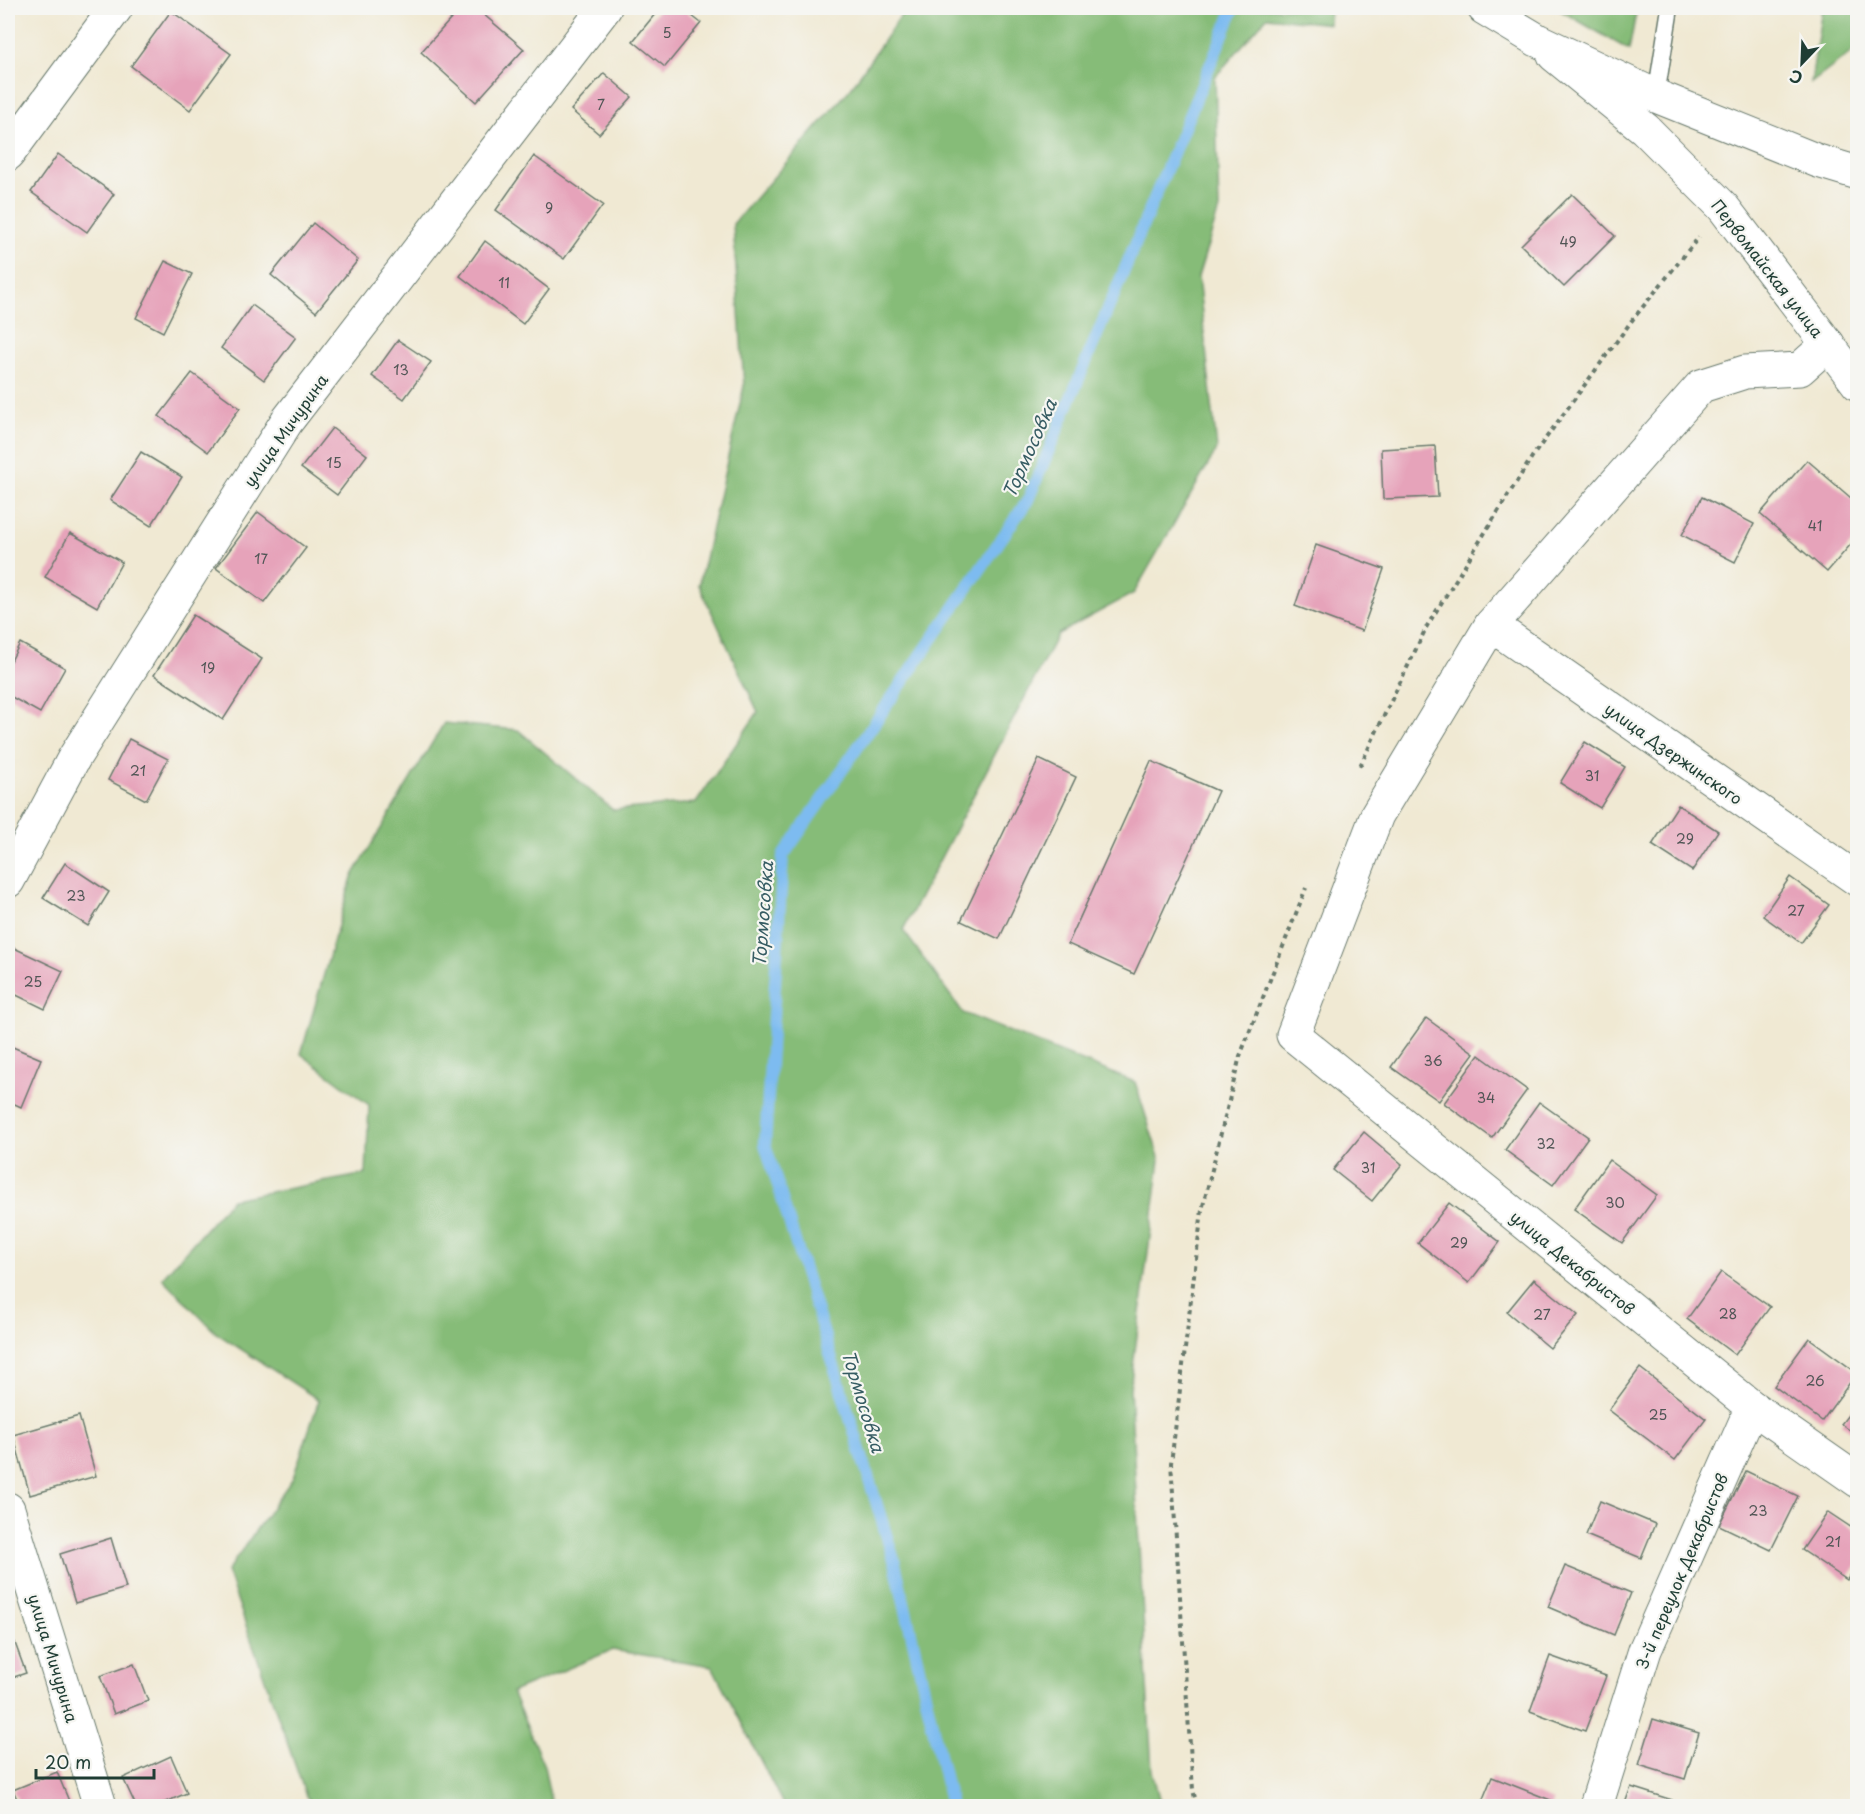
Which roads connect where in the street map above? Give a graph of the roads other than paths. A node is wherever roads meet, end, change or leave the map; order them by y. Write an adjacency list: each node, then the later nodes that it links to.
1 (116, 8): 7 (street)
2 (606, 8): 12 (street, улица Мичурина)
3 (1484, 8): 5 (street, Первомайская улица)
4 (1670, 8): 6 (lane)
5 (1537, 40): 6 (street, Первомайская улица); 9 (street, Первомайская улица)
6 (1656, 96): 8 (street, Первомайская улица)
7 (8, 154)
8 (1857, 173)
9 (1828, 344): 10 (street, Первомайская улица); 11 (street)
10 (1857, 384)
11 (1491, 625): 13 (street, улица Дзержинского); 14 (street, улица Декабристов)
12 (8, 880)
13 (1857, 880)
14 (1752, 1407): 15 (street, улица Декабристов); 18 (street, 3-й переулок Декабристов)
15 (1857, 1481)
16 (8, 1509): 17 (street, улица Мичурина)
17 (100, 1806)
18 (1596, 1806)

